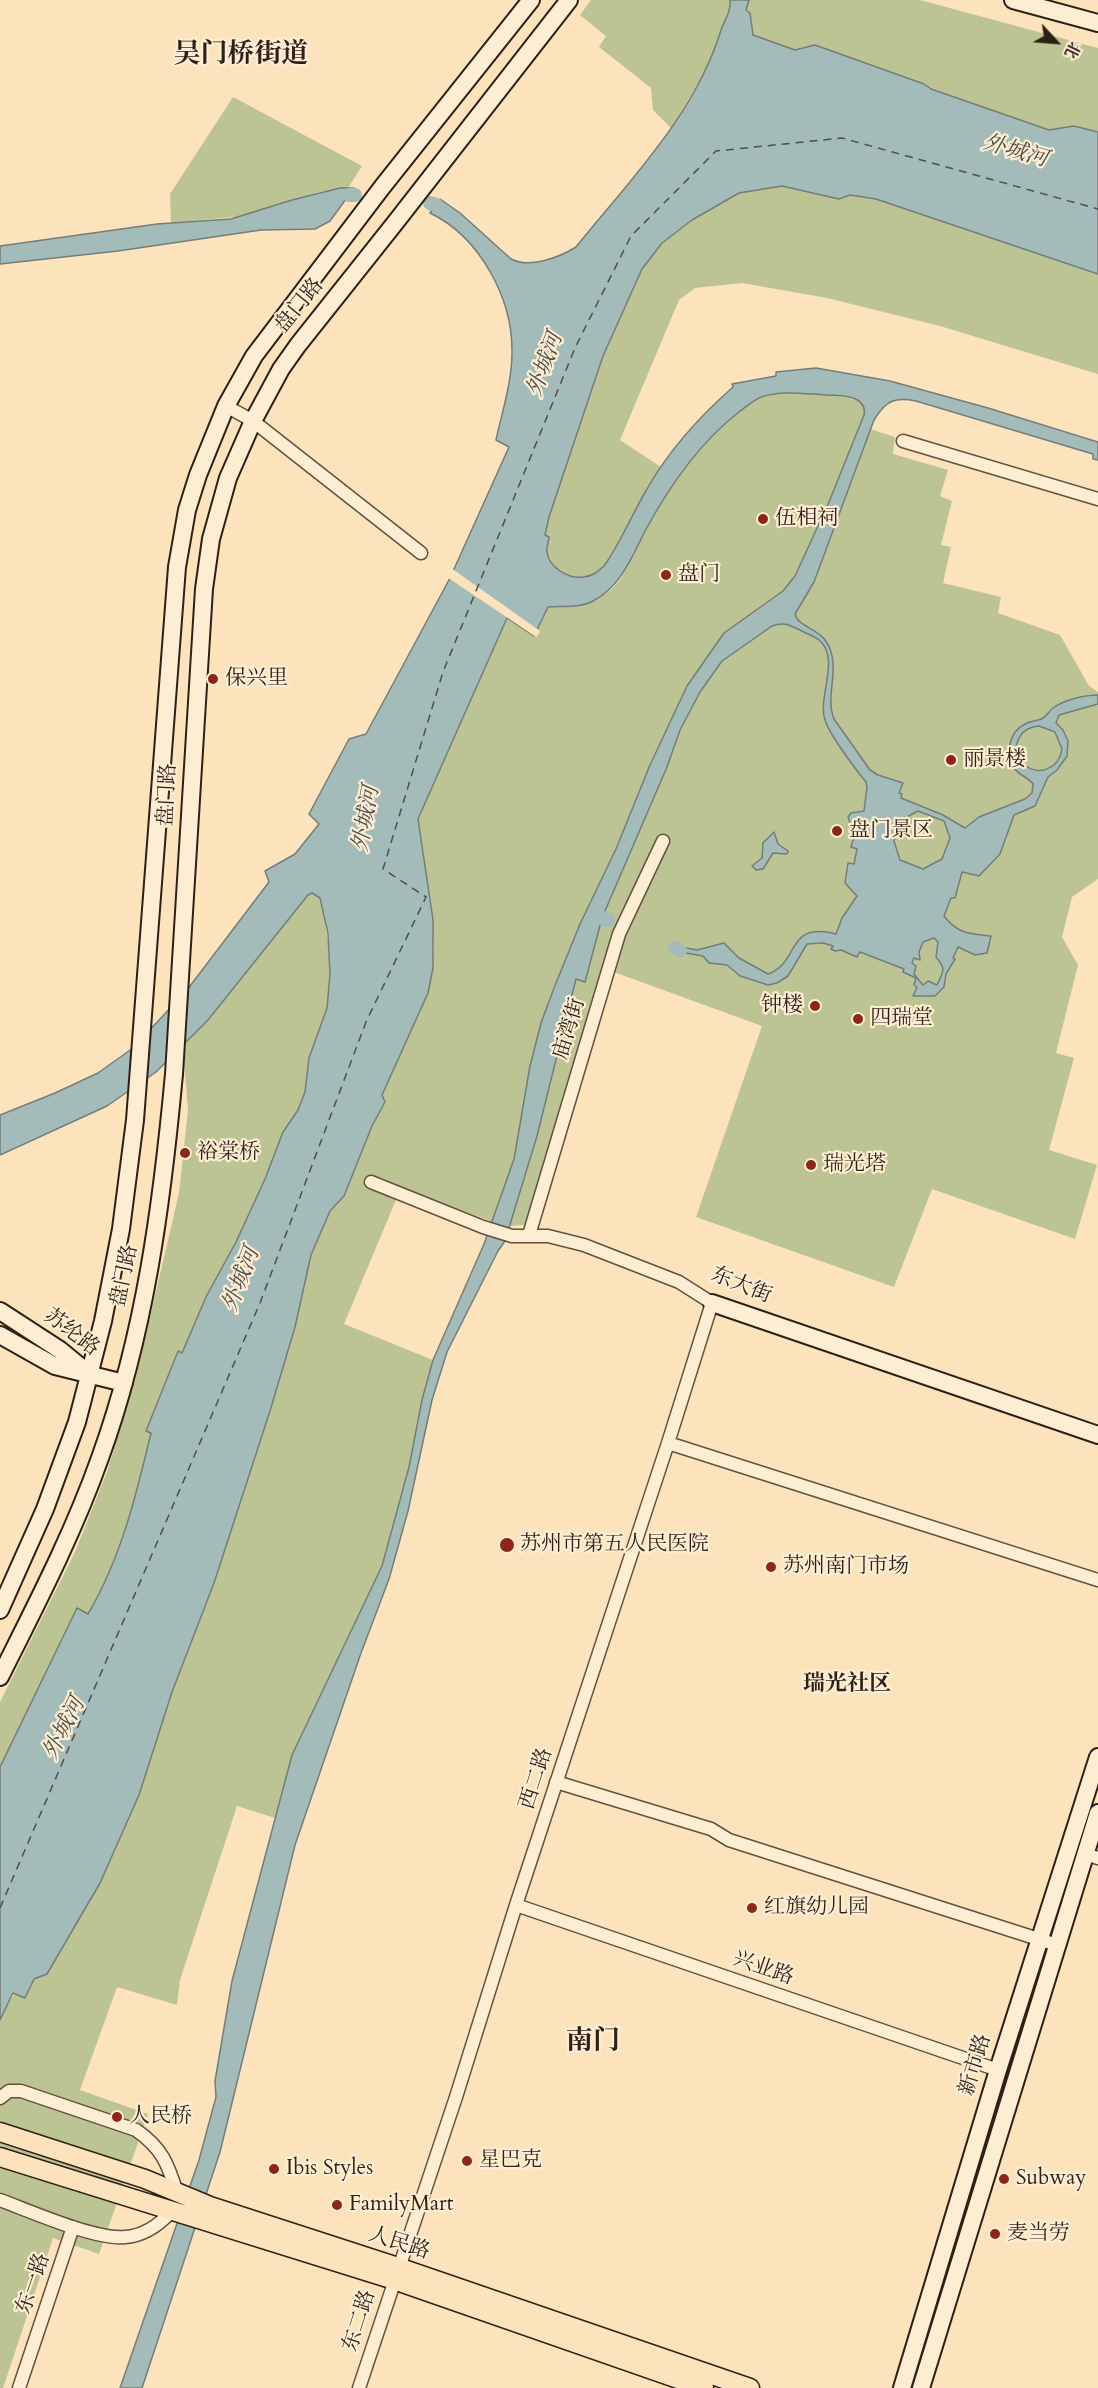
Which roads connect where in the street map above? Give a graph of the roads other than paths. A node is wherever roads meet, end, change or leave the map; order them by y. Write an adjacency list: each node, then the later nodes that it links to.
1 (531, 0): 5 (main road, 盘门路)
2 (569, 0): 6 (main road, 盘门路)
3 (1014, 0): 4 (main road)
4 (1098, 23)
5 (225, 406): 6 (street); 16 (main road, 盘门路)
6 (253, 421): 9 (street); 17 (main road, 盘门路)
7 (903, 441): 8 (street)
8 (1098, 499)
9 (421, 553)
10 (663, 841): 12 (street, 庙湾街)
11 (371, 1182): 12 (street, 东大街)
12 (529, 1235): 13 (street, 东大街)
13 (712, 1303): 18 (main road, 东大街); 19 (street, 西二路)
14 (0, 1311): 16 (main road, 苏纶路)
15 (0, 1335): 16 (main road, 苏纶路)
16 (91, 1376): 17 (main road); 21 (main road, 盘门路)
17 (124, 1383): 22 (main road, 盘门路)
18 (1098, 1435)
19 (668, 1443): 20 (street); 24 (street, 西二路)
20 (1098, 1580)
21 (0, 1610)
22 (0, 1677)
23 (1098, 1757): 28 (main road, 新市路)
24 (556, 1782): 27 (street, 西二路); 28 (street)
25 (1098, 1813): 26 (main road, 新市路)
26 (1092, 1856): 29 (main road, 新市路)
27 (516, 1905): 30 (street, 兴业路); 39 (street, 西二路)
28 (1039, 1940): 29 (street); 30 (main road, 新市路)
29 (1057, 1945): 45 (main road, 新市路)
30 (998, 2070): 44 (main road, 新市路)
31 (0, 2098): 34 (street)
32 (0, 2132): 34 (main road, 人民路)
33 (0, 2157): 36 (main road, 人民路)
34 (177, 2193): 37 (main road, 人民路)
35 (0, 2200): 38 (street)
36 (172, 2211): 37 (main road, 人民路); 38 (street)
37 (208, 2213): 39 (main road, 人民路)
38 (73, 2227): 40 (street, 东一路)
39 (396, 2273): 41 (street, 东二路); 42 (main road, 人民路); 43 (main road, 人民路)
40 (19, 2388)
41 (359, 2388)
42 (704, 2388)
43 (750, 2388)
44 (902, 2388)
45 (921, 2388)

